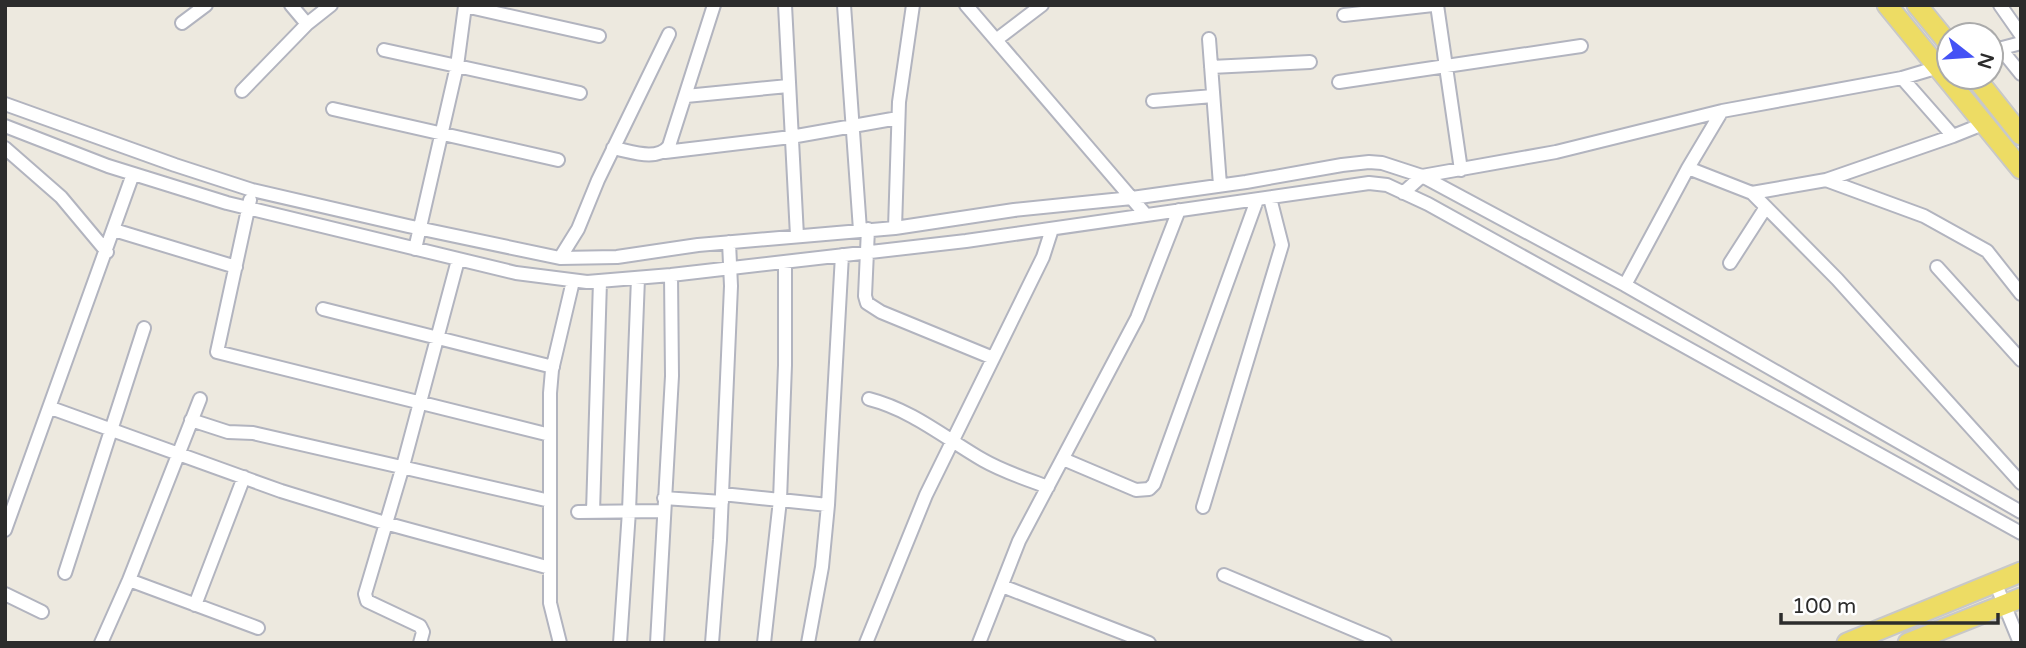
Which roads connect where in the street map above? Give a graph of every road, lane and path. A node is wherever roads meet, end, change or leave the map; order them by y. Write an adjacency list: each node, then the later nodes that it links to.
1 (206, 5): 16 (street)
2 (291, 5): 17 (street)
3 (331, 5): 17 (street)
4 (714, 5): 41 (street)
5 (785, 5): 36 (street)
6 (844, 5): 49 (street)
7 (913, 5): 47 (street)
8 (966, 5): 23 (street)
9 (1042, 5): 23 (street)
10 (1435, 5): 15 (street); 30 (street)
11 (1887, 5): 26 (main road)
12 (1917, 5): 18 (main road)
13 (2000, 5): 20 (street)
14 (464, 6): 21 (street); 29 (street)
15 (1344, 15)
16 (182, 23)
17 (307, 24): 37 (street)
18 (1935, 27)
19 (669, 34): 56 (street)
20 (2021, 34)
21 (599, 36)
22 (1209, 39): 31 (street)
23 (996, 40): 69 (street)
24 (1581, 46): 30 (street)
25 (384, 50): 29 (street)
26 (1935, 56)
27 (2005, 59): 33 (street)
28 (1310, 62): 31 (street)
29 (457, 66): 40 (street); 51 (street)
30 (1446, 66): 35 (street); 61 (street)
31 (1211, 67): 42 (street)
32 (1935, 68): 34 (street)
33 (2021, 74)
34 (1902, 78): 46 (street); 52 (street)
35 (1339, 82)
36 (788, 86): 41 (street); 54 (street)
37 (242, 91)
38 (1961, 91): 48 (main road)
39 (1986, 91): 53 (main road)
40 (580, 93)
41 (686, 96): 57 (street)
42 (1213, 96): 43 (street); 65 (street)
43 (1153, 101)
44 (5, 104): 66 (street)
45 (333, 109): 51 (street)
46 (1722, 111): 59 (street); 61 (street)
47 (898, 118): 49 (street); 75 (street)
48 (1983, 124): 52 (street); 60 (main road)
49 (853, 125): 54 (street); 79 (street)
50 (5, 126): 62 (street)
51 (442, 134): 58 (street); 76 (street)
52 (1953, 135): 64 (street)
53 (2021, 135)
54 (791, 137): 57 (street); 80 (street)
55 (5, 148): 83 (street)
56 (613, 148): 57 (street); 86 (street)
57 (665, 152)
58 (558, 160)
59 (1688, 168): 68 (street); 97 (street)
60 (2021, 169)
61 (1461, 170): 63 (street)
62 (133, 174): 72 (street); 78 (street)
63 (1422, 176): 65 (street); 67 (street); 97 (street)
64 (1826, 180): 68 (street); 98 (street)
65 (1220, 185): 69 (street)
66 (252, 190): 72 (street); 76 (street)
67 (1403, 193): 70 (street); 131 (street)
68 (1752, 193): 71 (street)
69 (1132, 198): 74 (street); 75 (street)
70 (1264, 199): 73 (street); 114 (street); 124 (street)
71 (1766, 207): 89 (street); 117 (street)
72 (249, 208): 82 (street); 90 (street)
73 (1179, 211): 74 (street); 114 (street)
74 (1146, 215): 77 (street)
75 (895, 228): 79 (street)
76 (420, 229): 82 (street); 86 (street)
77 (1052, 229): 84 (street); 102 (street)
78 (114, 230): 83 (street); 90 (street)
79 (864, 230): 80 (street); 84 (street)
80 (797, 236): 81 (street)
81 (729, 242): 86 (street); 92 (street)
82 (415, 249): 87 (street)
83 (107, 252): 108 (street)
84 (866, 253): 85 (street); 102 (street)
85 (842, 256): 88 (street); 123 (street)
86 (560, 258)
87 (458, 260): 95 (street); 101 (street)
88 (785, 262): 92 (street); 120 (street)
89 (1730, 263)
90 (236, 267): 107 (street)
91 (1937, 267): 103 (street)
92 (730, 268): 93 (street); 119 (street)
93 (671, 275): 94 (street); 122 (street)
94 (638, 278): 96 (street); 125 (street)
95 (573, 281): 96 (street); 104 (street)
96 (600, 281): 127 (street)
97 (1625, 285): 128 (street)
98 (2021, 294)
99 (323, 309): 101 (street)
100 (144, 328): 110 (street)
101 (438, 337): 104 (street); 107 (street)
102 (993, 358): 112 (street)
103 (2021, 360)
104 (553, 367): 111 (street)
105 (200, 399): 109 (street)
106 (869, 399): 112 (street)
107 (420, 403): 111 (street); 115 (street)
108 (51, 408): 110 (street); 130 (street)
109 (191, 420): 113 (street); 115 (street)
110 (112, 430): 113 (street); 134 (street)
111 (550, 435): 121 (street)
112 (952, 441): 118 (street); 152 (street)
113 (180, 454): 116 (street); 136 (street)
114 (1063, 459): 118 (street)
115 (403, 466): 121 (street); 129 (street)
116 (244, 477): 129 (street); 141 (street)
117 (2021, 483)
118 (1048, 487): 138 (street)
119 (722, 498): 120 (street); 122 (street); 149 (street)
120 (780, 500): 123 (street); 150 (street)
121 (550, 501): 132 (street)
122 (663, 504): 125 (street); 148 (street)
123 (828, 505): 151 (street)
124 (1203, 507)
125 (629, 511): 127 (street); 147 (street)
126 (578, 512): 127 (street)
127 (593, 512)
128 (2021, 512)
129 (385, 523): 132 (street); 145 (street)
130 (5, 530)
131 (2021, 533)
132 (551, 568): 146 (street)
133 (2021, 572): 137 (main road)
134 (65, 573)
135 (1224, 575): 155 (street)
136 (129, 579): 141 (street); 144 (street)
137 (1995, 582): 140 (street); 156 (main road)
138 (1002, 586): 153 (street); 154 (street)
139 (5, 594): 142 (street)
140 (2013, 601): 157 (main road); 158 (street)
141 (195, 605): 143 (street)
142 (42, 612)
143 (258, 628)
144 (101, 643)
145 (420, 643)
146 (561, 643)
147 (620, 643)
148 (657, 643)
149 (712, 643)
150 (764, 643)
151 (808, 643)
152 (866, 643)
153 (979, 643)
154 (1149, 643)
155 (1385, 643)
156 (1847, 643)
157 (1908, 643)
158 (2020, 643)

